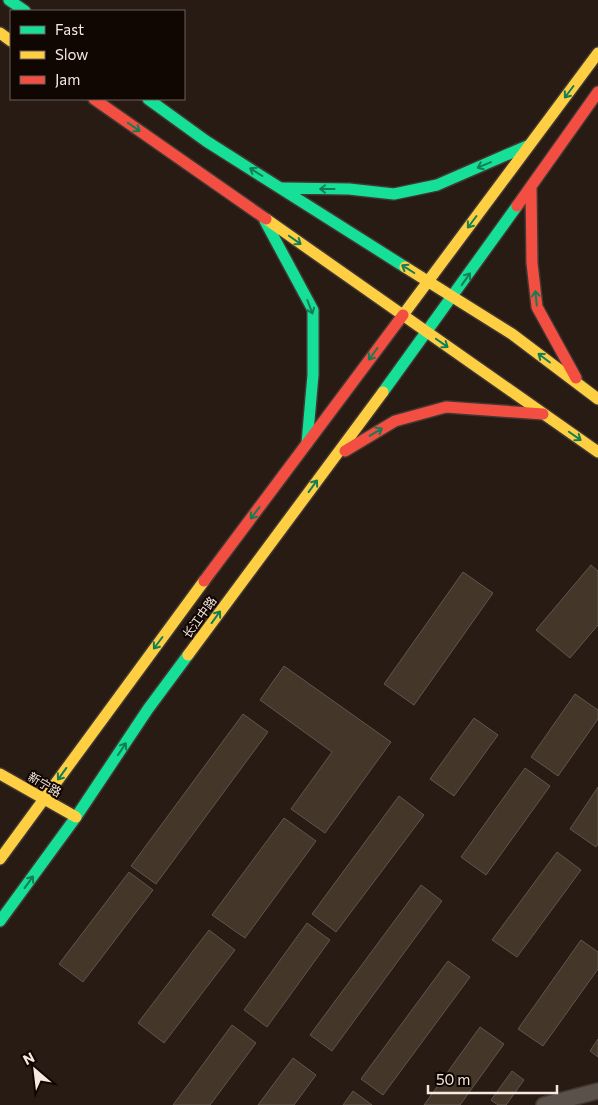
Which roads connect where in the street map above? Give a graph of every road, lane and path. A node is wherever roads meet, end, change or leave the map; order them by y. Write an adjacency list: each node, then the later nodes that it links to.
1 (9, 0): 2 (main road)
2 (24, 10)
3 (598, 52): 7 (main road, 长江中路, one-way to 7)
4 (598, 92): 9 (main road, 长江中路)
5 (95, 100): 10 (main road, one-way to 10)
6 (149, 100): 8 (main road, one-way to 6)
7 (529, 145): 8 (main road, one-way to 8); 11 (main road, 长江中路, one-way to 11)
8 (282, 188): 11 (main road, one-way to 8)
9 (531, 188): 12 (main road, 长江中路, one-way to 9); 15 (main road, one-way to 9)
10 (263, 217): 13 (main road, one-way to 13); 18 (main road, one-way to 18)
11 (427, 281): 12 (main road); 13 (main road, 长江中路)
12 (453, 297): 14 (main road, 长江中路); 15 (main road, one-way to 12)
13 (402, 315): 14 (main road); 18 (main road, 长江中路, one-way to 18)
14 (427, 332): 17 (main road, one-way to 17); 20 (main road, 长江中路)
15 (583, 388): 16 (main road)
16 (598, 400)
17 (544, 414): 19 (main road, one-way to 19); 20 (main road, one-way to 17)
18 (307, 443): 22 (main road, 长江中路, one-way to 22)
19 (598, 452)
20 (335, 457): 23 (main road, 长江中路, one-way to 20)
21 (0, 774): 22 (main road, 新宁路)
22 (44, 799): 23 (main road, 新宁路); 24 (main road, 长江中路)
23 (76, 817): 25 (main road, 长江中路, one-way to 23)
24 (0, 859)
25 (0, 922)
26 (598, 1091): 27 (street)
27 (544, 1105)

